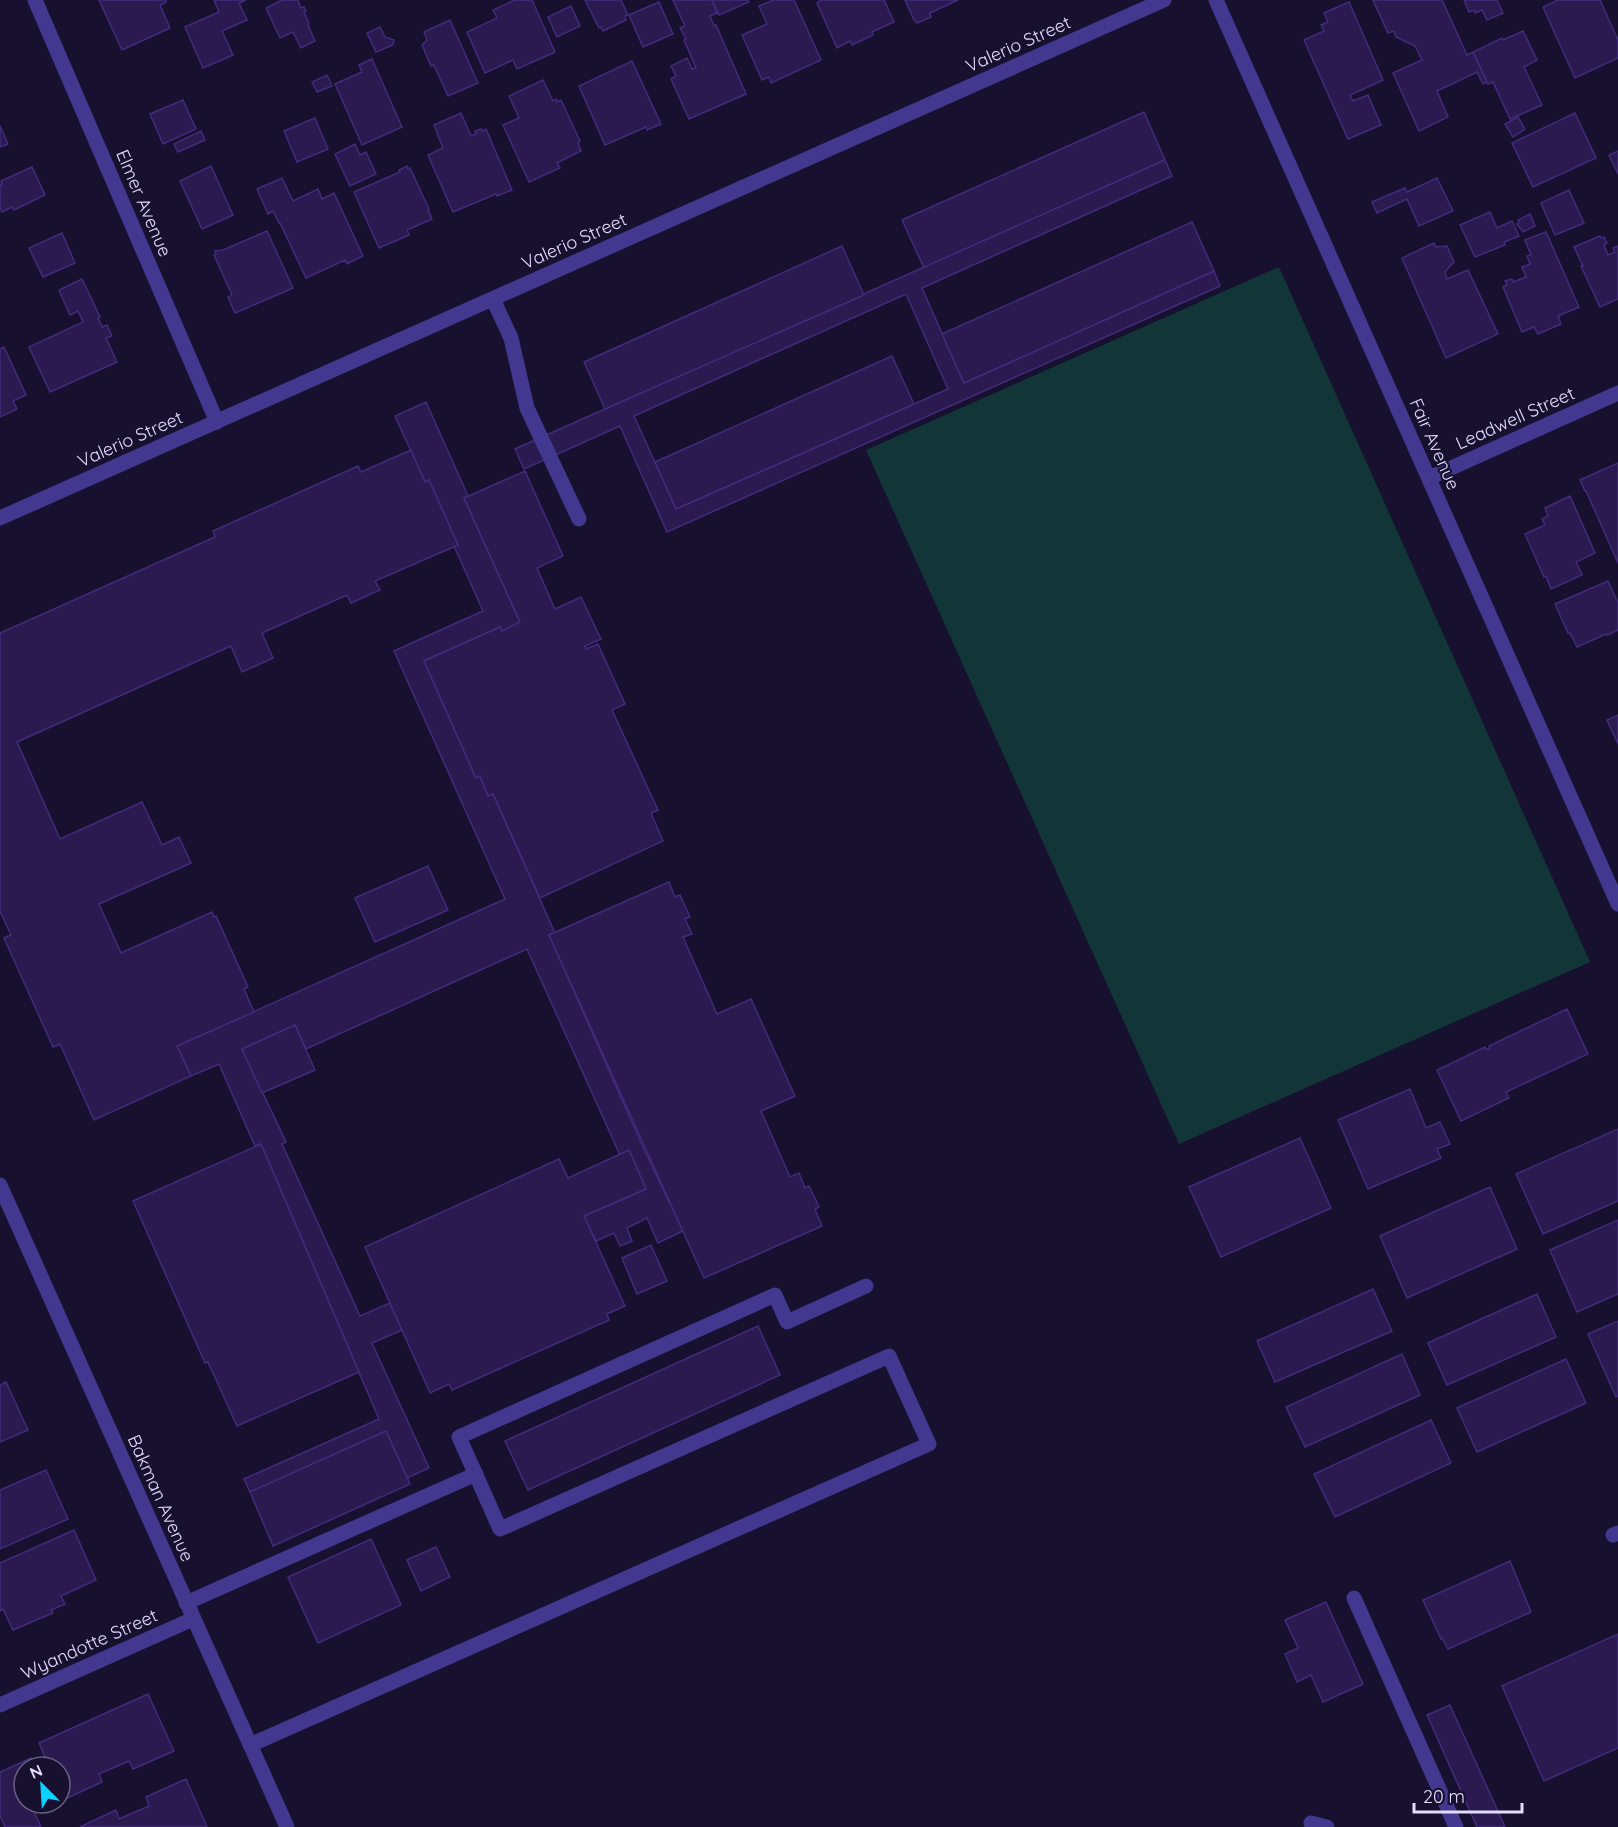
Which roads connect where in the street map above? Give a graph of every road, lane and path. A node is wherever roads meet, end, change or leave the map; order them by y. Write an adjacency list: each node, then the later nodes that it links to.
1 (34, 0): 6 (street, Elmer Avenue)
2 (1164, 0): 4 (street, Valerio Street)
3 (1216, 0): 7 (street, Fair Avenue)
4 (493, 299): 6 (street, Valerio Street); 9 (street)
5 (1618, 393): 7 (street, Leadwell Street)
6 (217, 422): 8 (street, Valerio Street)
7 (1429, 478): 10 (street, Fair Avenue)
8 (0, 518)
9 (579, 519)
10 (1618, 904)
11 (0, 1185): 15 (street, Bakman Avenue)
12 (866, 1287): 13 (street)
13 (476, 1474): 15 (street); 18 (street)
14 (1354, 1598): 22 (street)
15 (186, 1603): 16 (street, Bakman Avenue)
16 (193, 1619): 17 (street, Wyandotte Street); 18 (street, Bakman Avenue)
17 (0, 1705)
18 (250, 1745): 20 (street, Bakman Avenue)
19 (1311, 1823): 21 (street)
20 (287, 1827)
21 (1327, 1827)
22 (1456, 1827)

